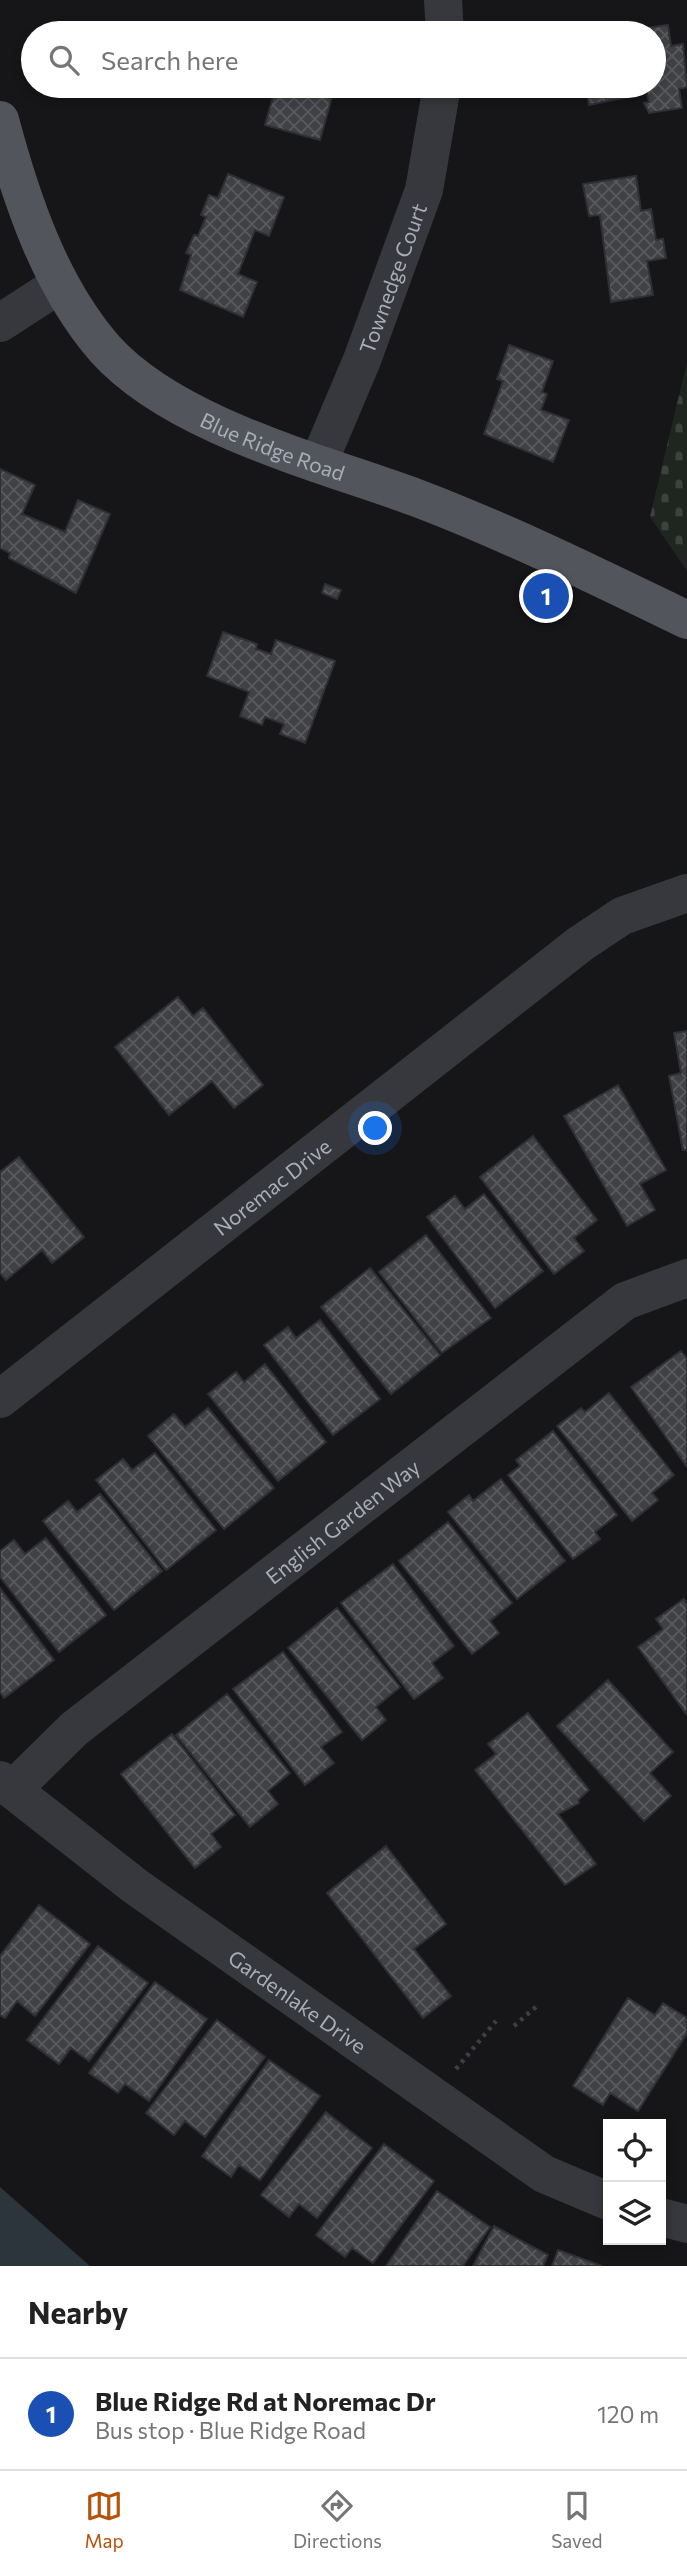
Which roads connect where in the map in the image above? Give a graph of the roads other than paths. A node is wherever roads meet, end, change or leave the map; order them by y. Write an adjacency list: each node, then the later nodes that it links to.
1 (443, 0): 2 (street)
2 (444, 21)
3 (440, 98): 7 (street, Townedge Court)
4 (0, 120): 5 (main road, Blue Ridge Road)
5 (60, 284): 6 (street); 7 (main road, Blue Ridge Road)
6 (0, 323)
7 (318, 464): 8 (main road, Blue Ridge Road)
8 (687, 620)
9 (687, 893): 11 (street, Noremac Drive)
10 (687, 1278): 12 (street, English Garden Way)
11 (0, 1399)
12 (6, 1784): 13 (street, Gardenlake Drive)
13 (603, 2199)
14 (666, 2218): 15 (street)
15 (687, 2224)

